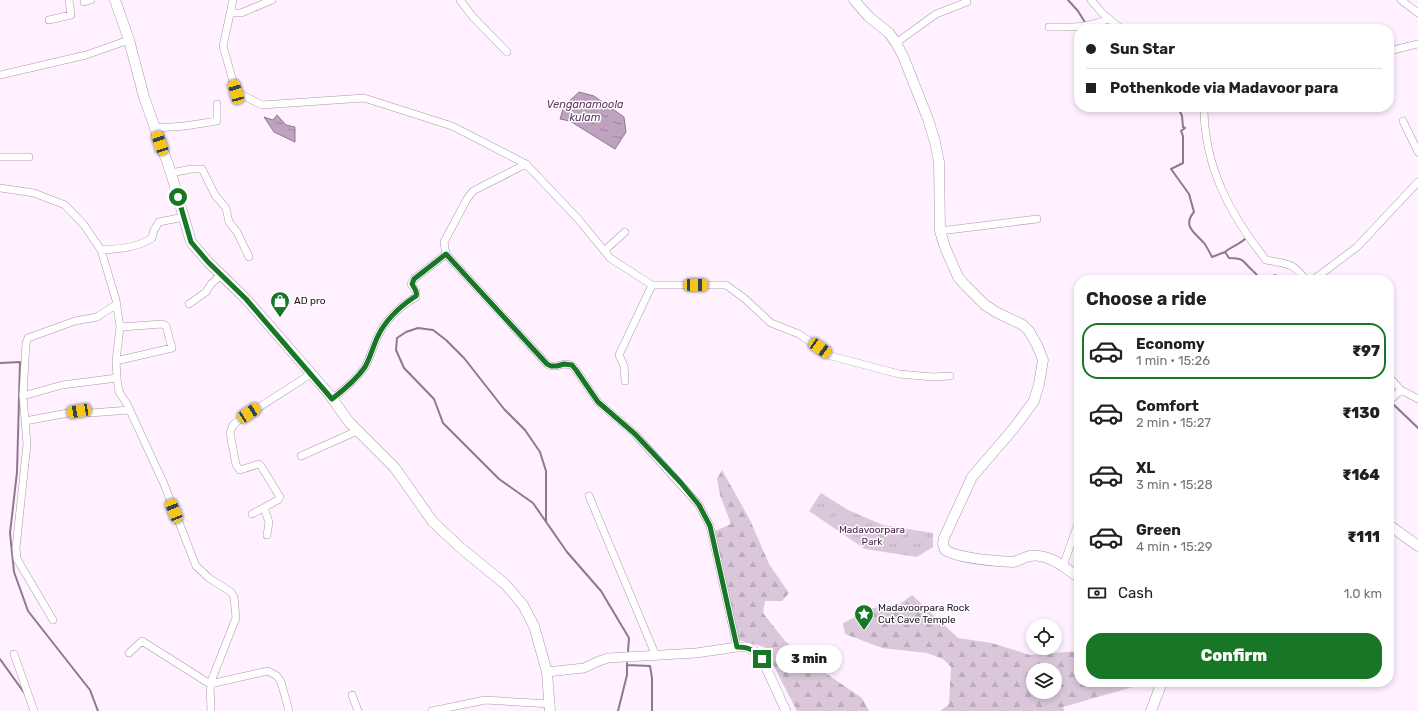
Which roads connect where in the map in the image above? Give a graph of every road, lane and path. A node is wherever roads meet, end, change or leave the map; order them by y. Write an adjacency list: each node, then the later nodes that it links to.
1 (69, 0): 13 (street)
2 (115, 0): 18 (main road)
3 (233, 0): 10 (street)
4 (272, 0): 10 (street)
5 (460, 0): 22 (street)
6 (854, 0): 19 (main road)
7 (1091, 0): 12 (street)
8 (1401, 0): 11 (street)
9 (967, 2): 19 (street)
10 (230, 13): 31 (street)
11 (1418, 13)
12 (1108, 19): 14 (street); 15 (street)
13 (49, 20)
14 (1098, 24)
15 (1114, 24)
16 (1050, 27): 17 (street)
17 (1074, 27)
18 (128, 40): 23 (street); 27 (main road)
19 (896, 43): 37 (main road)
20 (1418, 44): 21 (street)
21 (1394, 50)
22 (507, 52)
23 (0, 75)
24 (216, 104): 27 (street)
25 (1204, 112): 44 (street)
26 (1404, 121): 28 (street)
27 (155, 128): 32 (main road)
28 (1418, 152)
29 (0, 157): 30 (street)
30 (29, 157)
31 (526, 164): 40 (street); 41 (street)
32 (171, 173): 35 (main road); 42 (street)
33 (1418, 182): 45 (street)
34 (0, 188): 39 (street)
35 (184, 217): 39 (street); 43 (main road)
36 (1037, 219): 37 (street)
37 (940, 231): 72 (main road)
38 (625, 232): 40 (street)
39 (101, 250): 47 (street)
40 (604, 251): 46 (street)
41 (446, 254): 59 (street); 75 (street)
42 (249, 257)
43 (221, 275): 48 (street); 51 (main road)
44 (1302, 275)
45 (1320, 275)
46 (652, 285): 52 (street); 54 (street)
47 (117, 304): 49 (street); 57 (street)
48 (189, 304)
49 (120, 327): 50 (street); 50 (street)
50 (116, 361): 53 (street)
51 (311, 374): 59 (main road); 66 (street)
52 (950, 376)
53 (116, 378): 57 (street); 61 (street)
54 (625, 381)
55 (1394, 382): 56 (street)
56 (1401, 390): 58 (street); 60 (street)
57 (23, 396): 62 (street)
58 (1394, 396)
59 (332, 399): 63 (main road)
60 (1418, 400)
61 (130, 410): 62 (street); 80 (street)
62 (25, 421): 74 (street)
63 (357, 431): 64 (street); 79 (main road)
64 (301, 456)
65 (589, 496): 78 (street)
66 (264, 508): 67 (street); 69 (street)
67 (252, 514)
68 (1394, 529): 71 (main road)
69 (267, 535)
70 (1074, 535): 72 (street)
71 (1418, 546)
72 (1063, 566): 73 (main road)
73 (1074, 574)
74 (53, 620)
75 (737, 647): 78 (street); 89 (street)
76 (129, 652): 80 (street)
77 (14, 654): 84 (street)
78 (656, 656): 79 (street)
79 (547, 672): 83 (main road)
80 (210, 684): 85 (street); 86 (street)
81 (1160, 687): 90 (main road)
82 (352, 695): 87 (street)
83 (550, 707): 88 (street)
84 (34, 711)
85 (211, 711)
86 (289, 711)
87 (358, 711)
88 (432, 711)
89 (786, 711)
90 (1151, 711)

